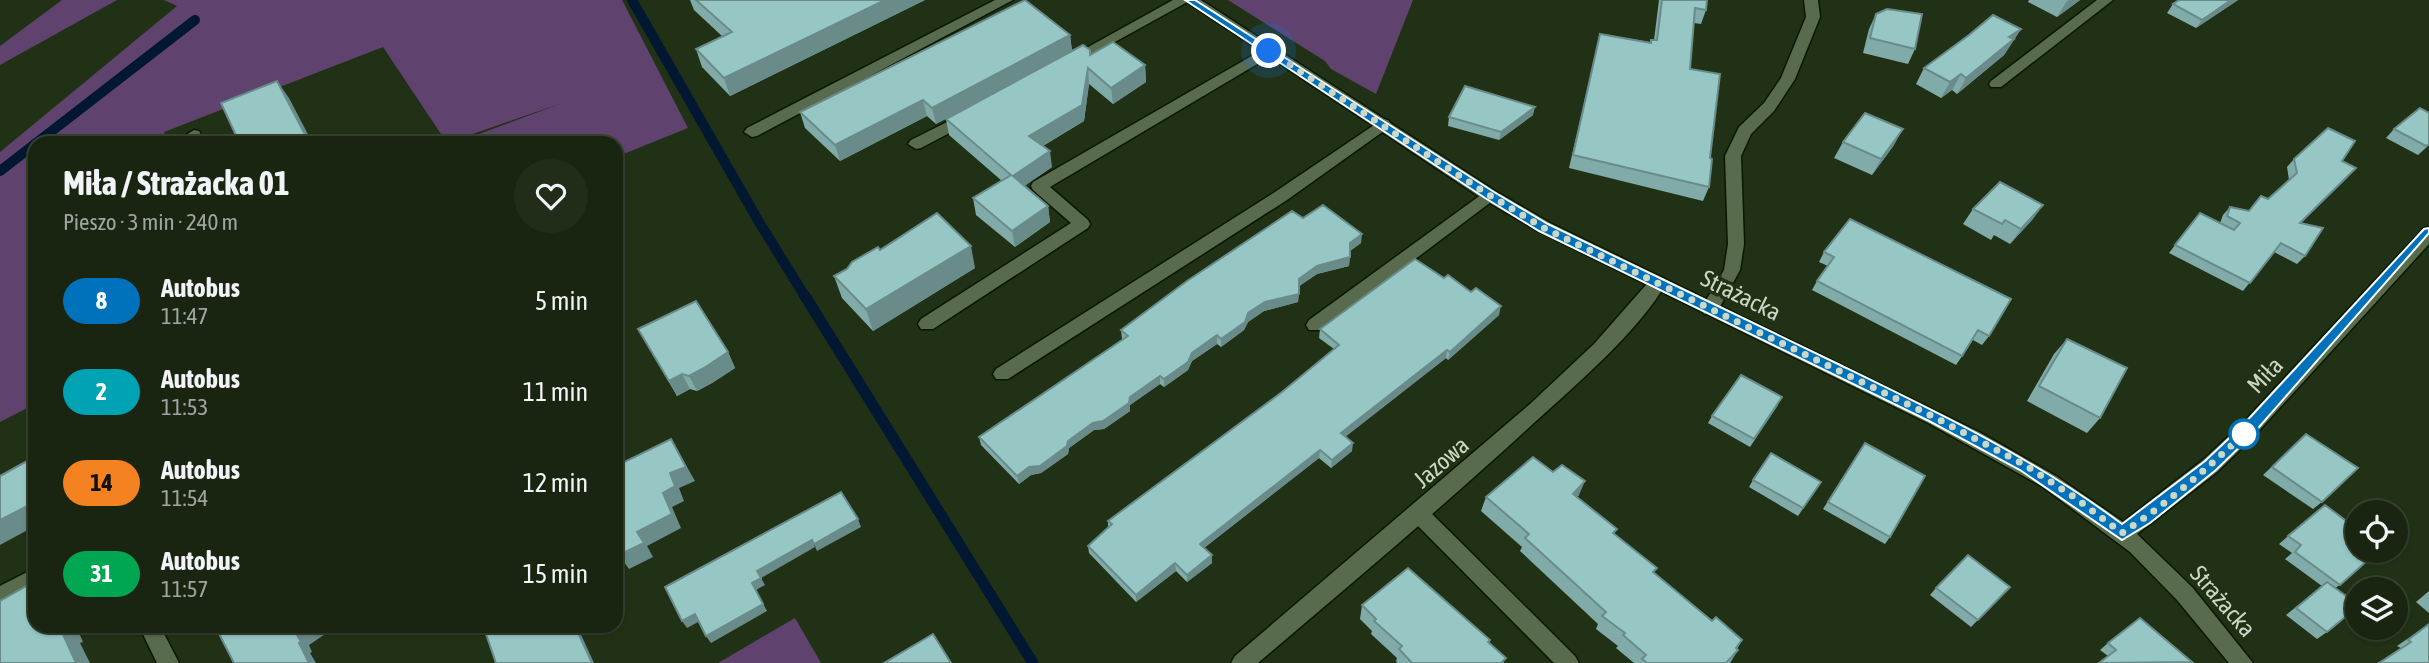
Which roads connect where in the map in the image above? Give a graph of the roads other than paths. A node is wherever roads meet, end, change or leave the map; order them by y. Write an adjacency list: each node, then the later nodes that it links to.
1 (1006, 0): 11 (street)
2 (1184, 0): 7 (street)
3 (1191, 0): 6 (street, Strażacka)
4 (1811, 0): 16 (street)
5 (2106, 0): 8 (street)
6 (1269, 51): 10 (street, Strażacka); 17 (street)
7 (1059, 67)
8 (1996, 85)
9 (988, 106): 12 (street)
10 (1383, 124): 13 (street, Strażacka); 19 (street)
11 (752, 132)
12 (916, 144)
13 (1489, 195): 15 (street, Strażacka); 18 (street)
14 (2429, 233): 21 (street, Miła)
15 (1658, 283): 16 (street, Strażacka); 20 (street, Jazowa)
16 (1710, 309): 21 (street, Strażacka)
17 (927, 324)
18 (1315, 325)
19 (1002, 374)
20 (1419, 514): 26 (street, Jazowa); 27 (street)
21 (2122, 533): 28 (street, Strażacka)
22 (28, 581): 23 (street)
23 (0, 597)
24 (153, 633): 25 (street)
25 (168, 663)
26 (1242, 663)
27 (1568, 663)
28 (2242, 663)

